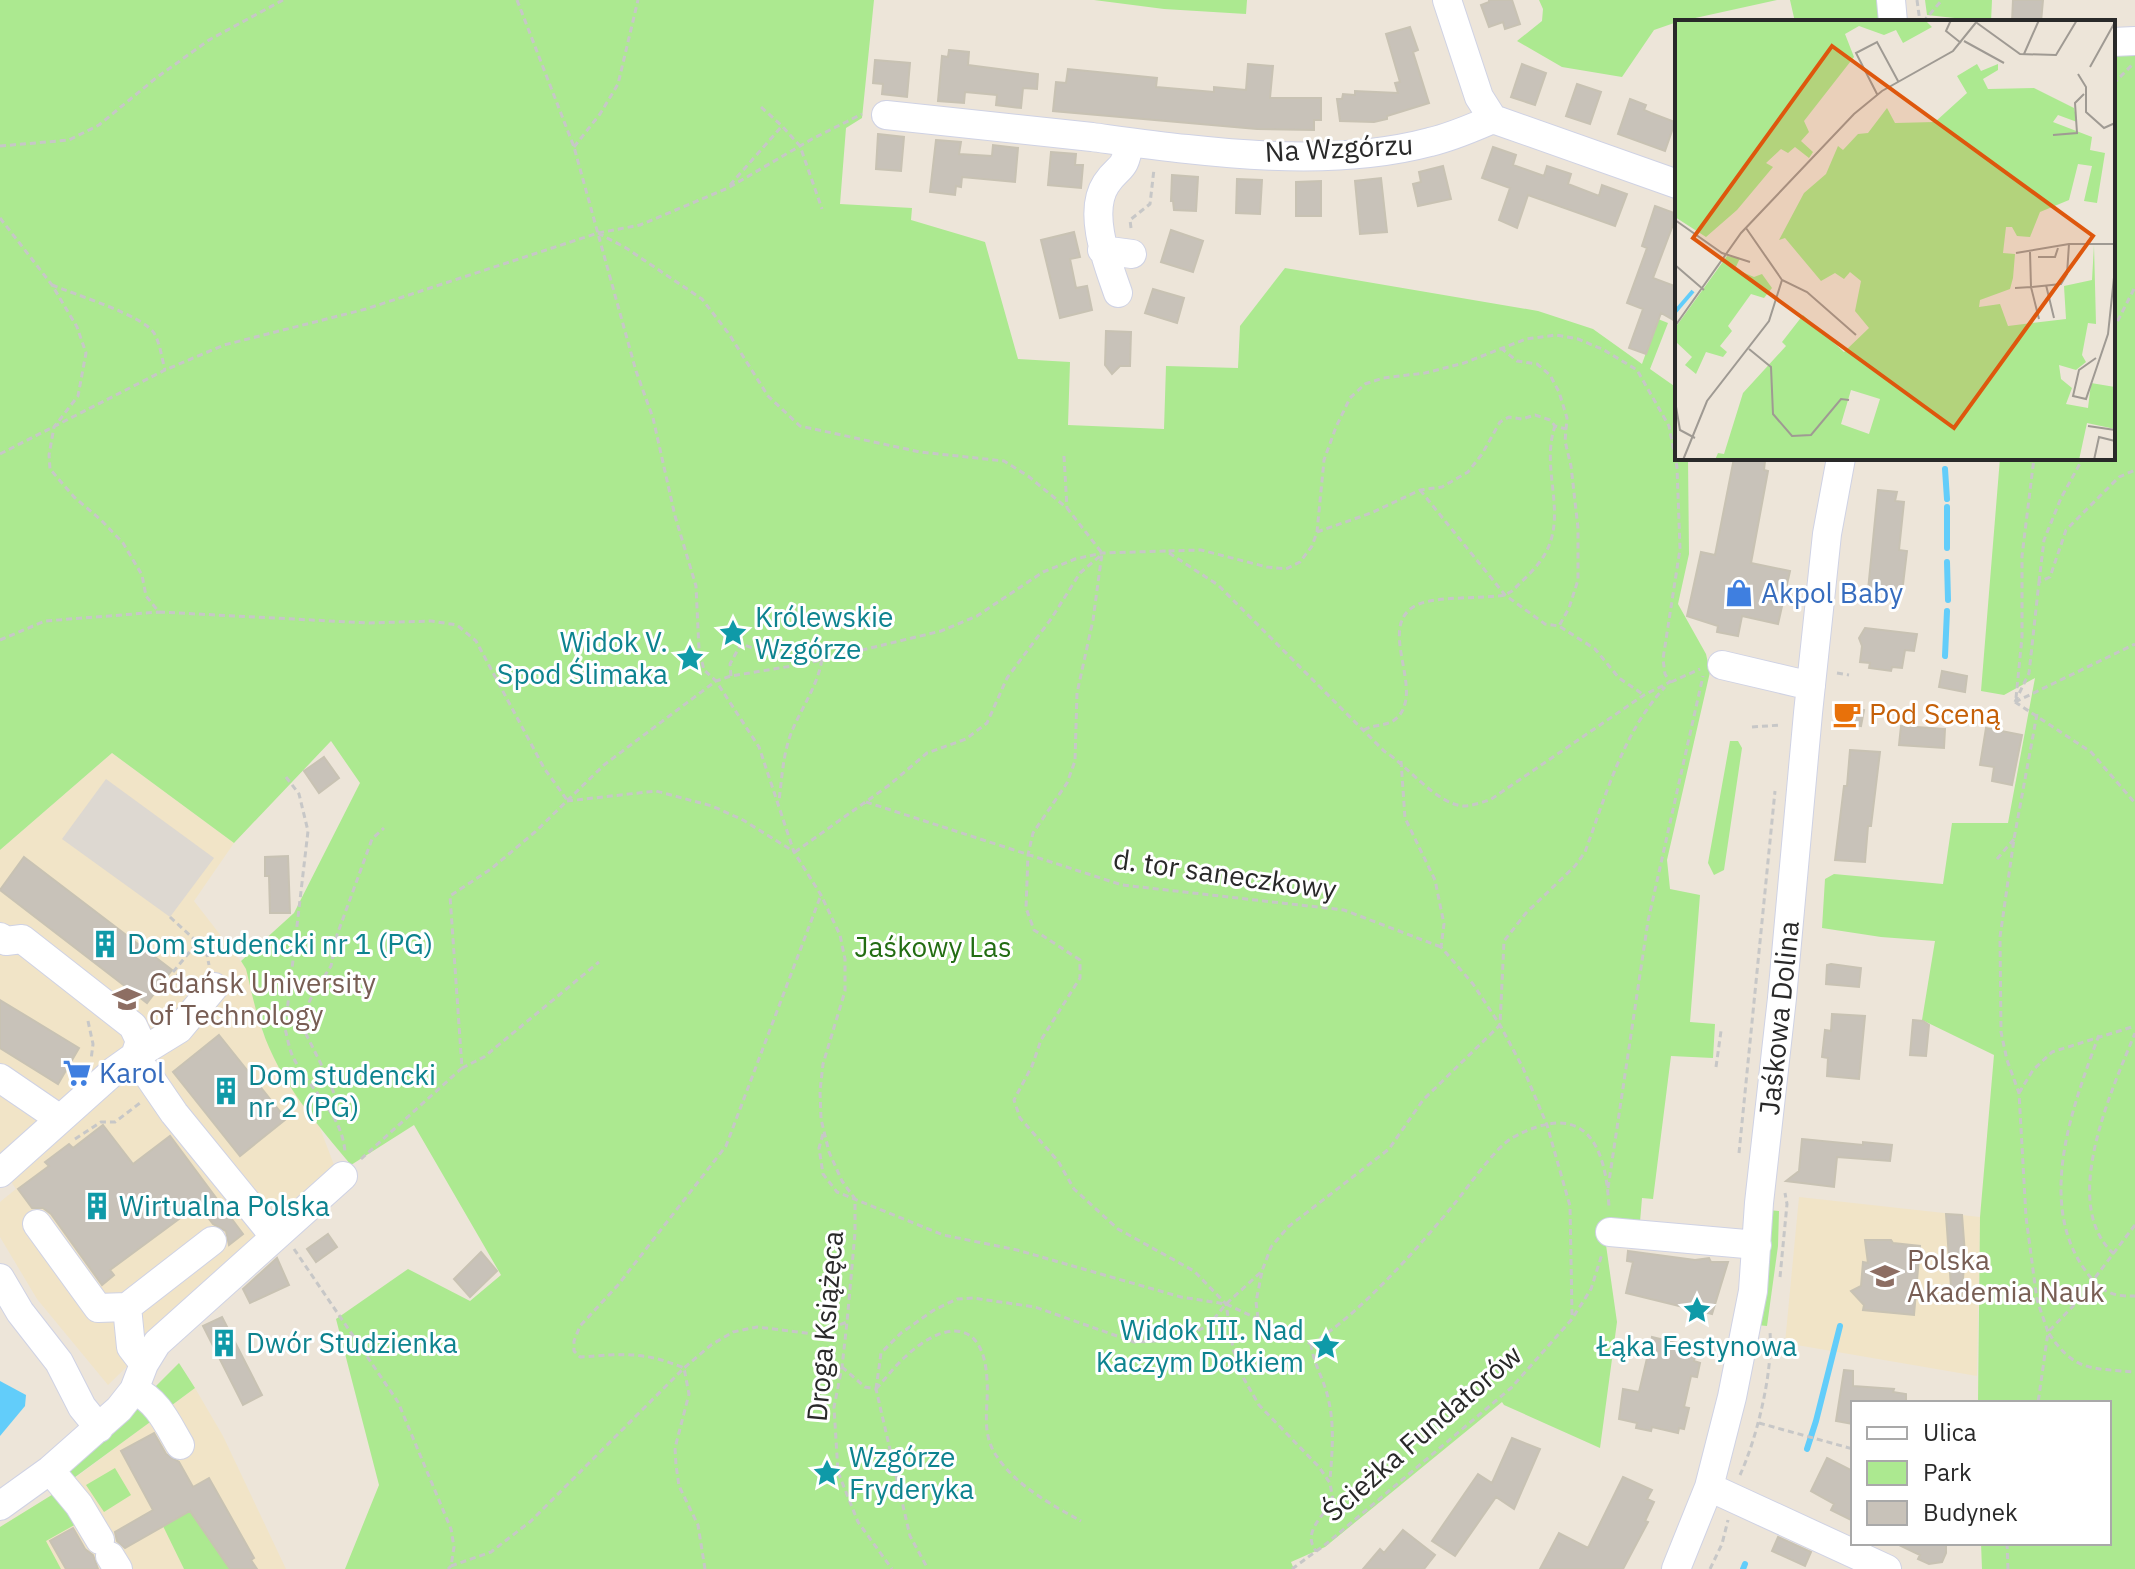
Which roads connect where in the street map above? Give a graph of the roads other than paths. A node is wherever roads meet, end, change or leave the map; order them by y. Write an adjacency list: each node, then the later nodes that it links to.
1 (1447, 0): 7 (street)
2 (1891, 0): 3 (street)
3 (1893, 20)
4 (2135, 41): 5 (street)
5 (2115, 42)
6 (872, 115): 8 (street, Na Wzgórzu)
7 (1493, 119): 8 (street, Na Wzgórzu); 9 (street)
8 (1129, 143): 10 (street)
9 (1675, 183)
10 (1102, 250): 11 (street); 12 (street)
11 (1132, 254)
12 (1118, 293)
13 (1841, 460): 15 (street, Jaśkowa Dolina)
14 (1722, 665): 15 (street)
15 (1811, 686): 27 (street, Jaśkowa Dolina)
16 (0, 937): 18 (street)
17 (214, 987): 18 (street)
18 (135, 1056): 20 (street); 25 (street)
19 (0, 1078): 20 (street)
20 (60, 1119): 21 (street)
21 (0, 1173)
22 (343, 1176): 25 (street)
23 (37, 1224): 29 (street)
24 (1610, 1232): 27 (street)
25 (275, 1237): 30 (street)
26 (212, 1241): 29 (street)
27 (1757, 1245): 35 (street, Jaśkowa Dolina)
28 (0, 1278): 32 (street)
29 (127, 1307): 30 (street)
30 (144, 1364): 31 (street)
31 (134, 1390): 32 (street); 33 (street)
32 (99, 1428): 34 (street)
33 (180, 1445)
34 (50, 1470): 36 (street); 37 (street)
35 (1709, 1487): 38 (street, Jaśkowa Dolina); 39 (street)
36 (0, 1506)
37 (109, 1555)
38 (1676, 1569)
39 (1887, 1569)

